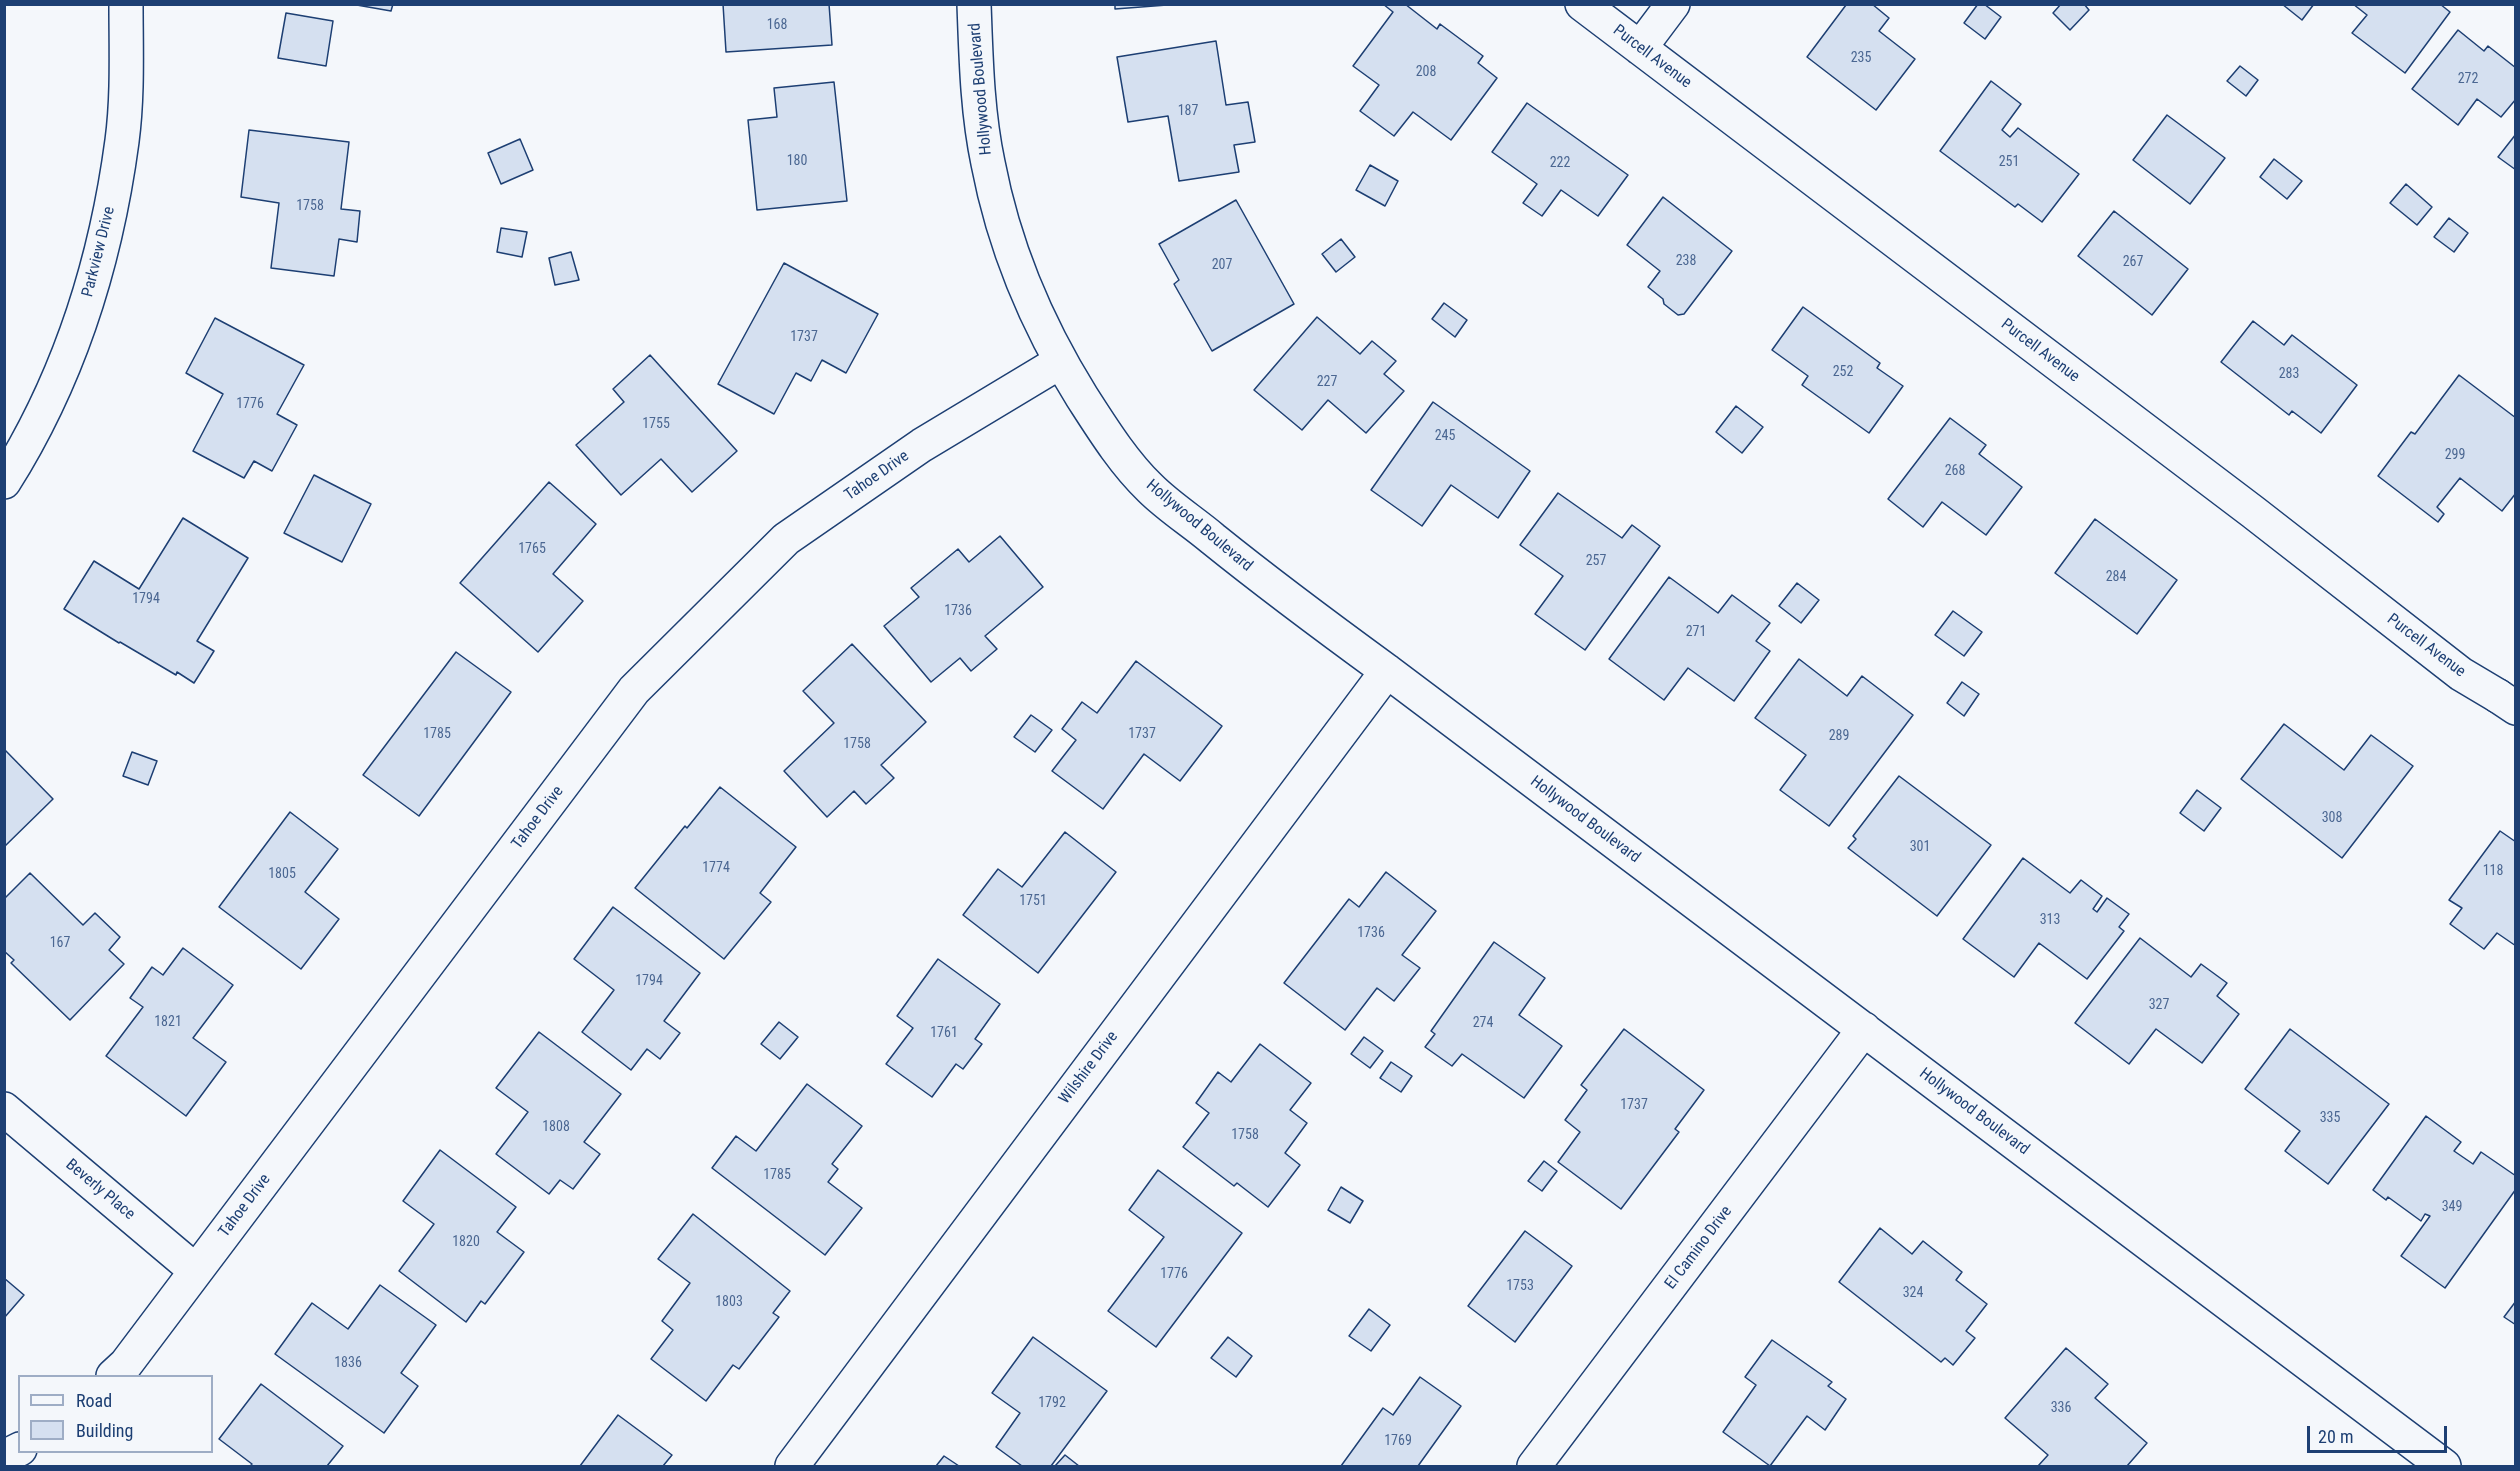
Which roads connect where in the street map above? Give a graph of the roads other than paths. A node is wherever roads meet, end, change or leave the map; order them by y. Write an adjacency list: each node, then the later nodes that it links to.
1 (126, 4): 7 (street, Parkview Drive)
2 (974, 4): 6 (street, Hollywood Boulevard)
3 (1582, 4): 5 (street, Purcell Avenue)
4 (1673, 4): 5 (street)
5 (1640, 48): 9 (street, Purcell Avenue)
6 (1060, 362): 8 (street, Hollywood Boulevard); 12 (street, Tahoe Drive)
7 (4, 482)
8 (1387, 671): 10 (street, Hollywood Boulevard); 16 (street, Wilshire Drive)
9 (2507, 702)
10 (1864, 1029): 17 (street, El Camino Drive); 18 (street, Hollywood Boulevard)
11 (4, 1109): 12 (street, Beverly Place)
12 (196, 1272): 13 (street, Tahoe Drive)
13 (115, 1375)
14 (18, 1450): 15 (street)
15 (4, 1457)
16 (792, 1467)
17 (1534, 1467)
18 (2444, 1467)

